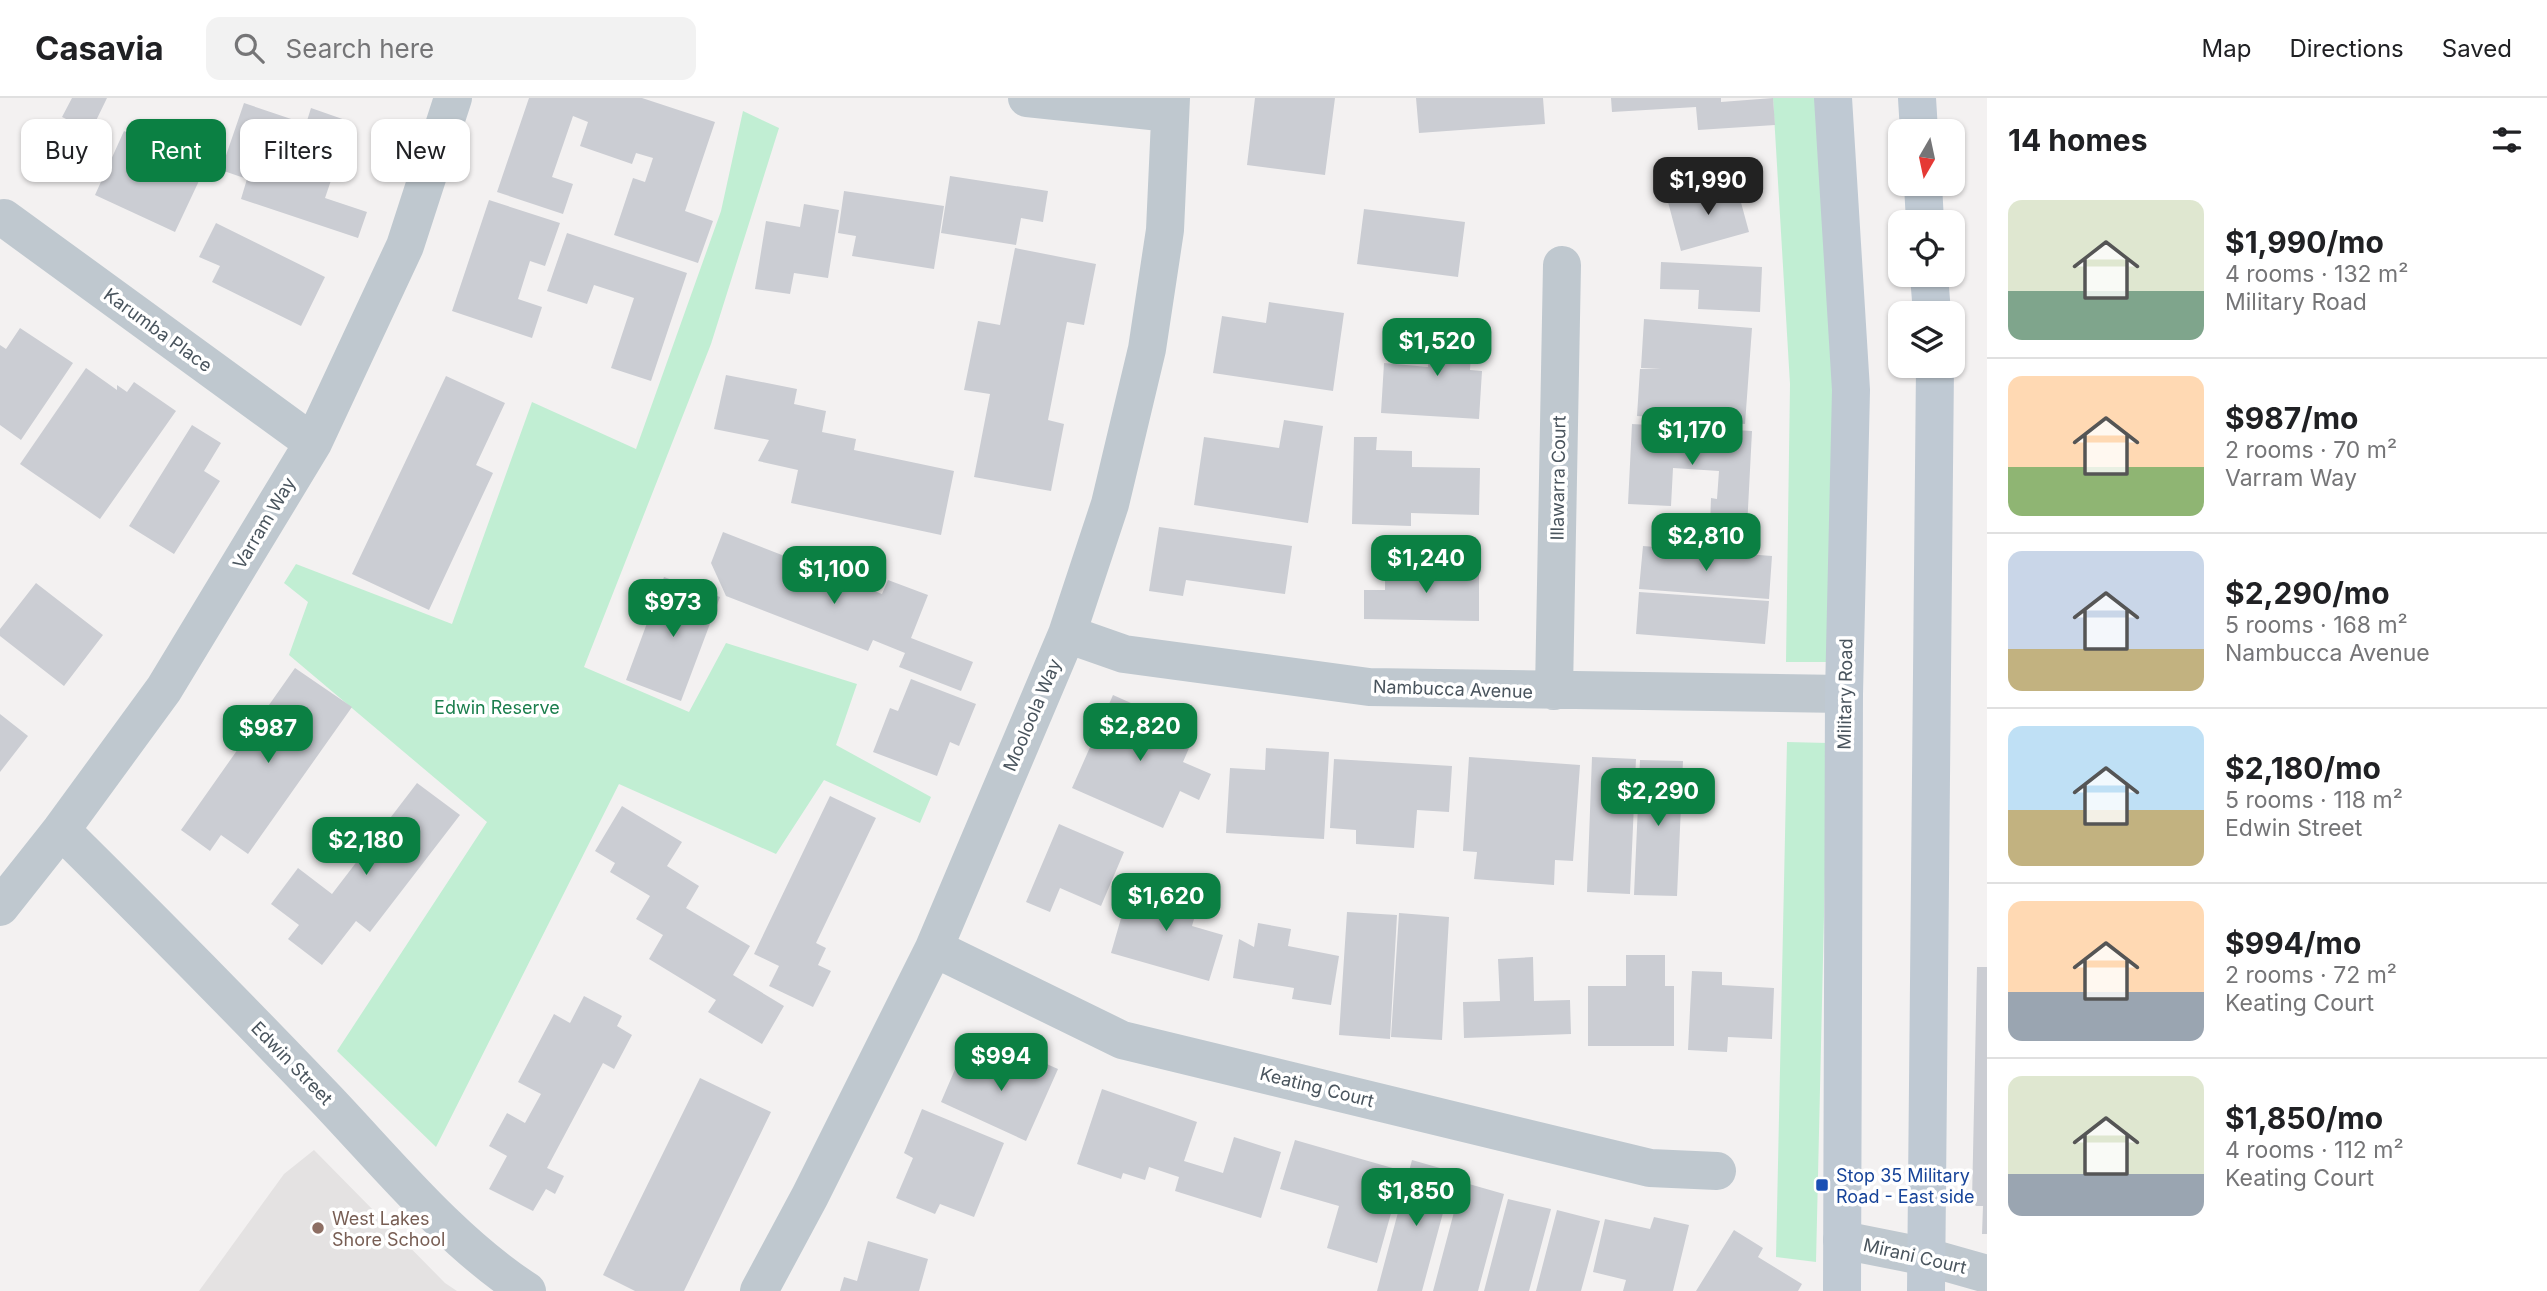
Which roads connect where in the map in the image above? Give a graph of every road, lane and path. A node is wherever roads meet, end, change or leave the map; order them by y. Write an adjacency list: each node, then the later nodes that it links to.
1 (453, 98): 10 (street, Varram Way)
2 (1027, 98): 5 (street)
3 (1833, 98): 13 (main road, Military Road)
4 (1917, 98): 6 (main road)
5 (1171, 105): 11 (street, Mooloola Way)
6 (1918, 119)
7 (4, 218): 10 (street, Karumba Place)
8 (1562, 265): 12 (street, Illawarra Court)
9 (1935, 378): 20 (main road)
10 (313, 443): 14 (street, Varram Way)
11 (1067, 634): 12 (street, Nambucca Avenue); 16 (street, Mooloola Way)
12 (1554, 691): 13 (street, Nambucca Avenue)
13 (1844, 694): 18 (main road, Military Road)
14 (61, 830): 15 (street, Varram Way); 21 (street, Edwin Street)
15 (0, 907)
16 (934, 948): 17 (street, Keating Court); 22 (street, Mooloola Way)
17 (1717, 1171)
18 (1842, 1240): 20 (street, Mirani Court); 23 (main road, Military Road)
19 (1987, 1273): 20 (street, Mirani Court)
20 (1926, 1274)
21 (527, 1291)
22 (759, 1291)
23 (1842, 1291)

